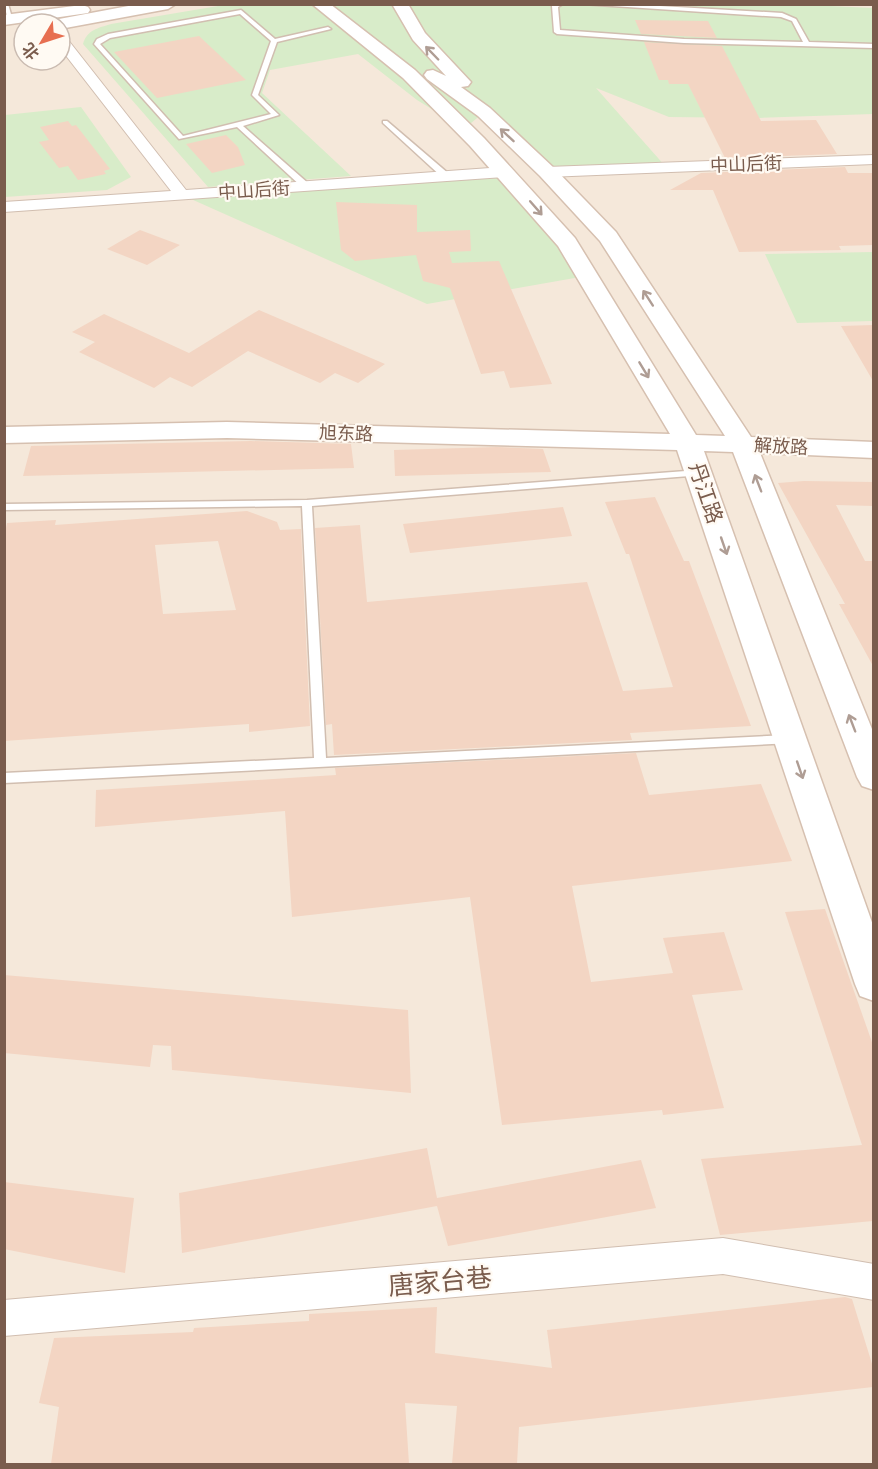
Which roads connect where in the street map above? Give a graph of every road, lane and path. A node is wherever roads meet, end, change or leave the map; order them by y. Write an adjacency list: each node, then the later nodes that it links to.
1 (113, 4): 8 (main road)
2 (168, 4): 9 (main road)
3 (337, 4): 15 (main road)
4 (400, 4): 16 (main road, one-way to 4)
5 (560, 4): 12 (lane)
6 (585, 4): 12 (lane)
7 (311, 8): 10 (main road); 15 (main road)
8 (72, 15)
9 (72, 18)
10 (328, 29): 11 (lane); 16 (main road)
11 (274, 41): 18 (lane); 18 (lane)
12 (807, 44): 13 (lane)
13 (873, 46)
14 (72, 54): 24 (street)
15 (417, 71): 16 (main road, 丹江路)
16 (474, 120): 20 (main road, 丹江路); 21 (main road, 丹江路, one-way to 16)
17 (385, 122): 22 (lane)
18 (238, 125): 23 (lane)
19 (873, 159): 21 (street, 中山后街)
20 (504, 172): 22 (street, 中山后街); 27 (main road, 丹江路, one-way to 27)
21 (547, 172): 28 (main road, 丹江路, one-way to 21)
22 (446, 176): 23 (street, 中山后街)
23 (306, 186): 24 (street, 中山后街)
24 (182, 195): 25 (street, 中山后街)
25 (4, 207)
26 (4, 435): 27 (main road, 旭东路)
27 (688, 443): 28 (main road, 解放路); 30 (main road, 丹江路)
28 (743, 444): 29 (main road, 解放路); 35 (main road, 丹江路, one-way to 28)
29 (873, 450)
30 (699, 473): 31 (lane); 33 (main road, 丹江路, one-way to 33)
31 (307, 503): 32 (lane); 34 (lane)
32 (4, 507)
33 (790, 740): 34 (lane); 37 (main road, 丹江路, one-way to 37)
34 (320, 763): 36 (lane)
35 (873, 777)
36 (4, 778)
37 (873, 984)
38 (873, 1282): 39 (street, 唐家台巷)
39 (4, 1318)

